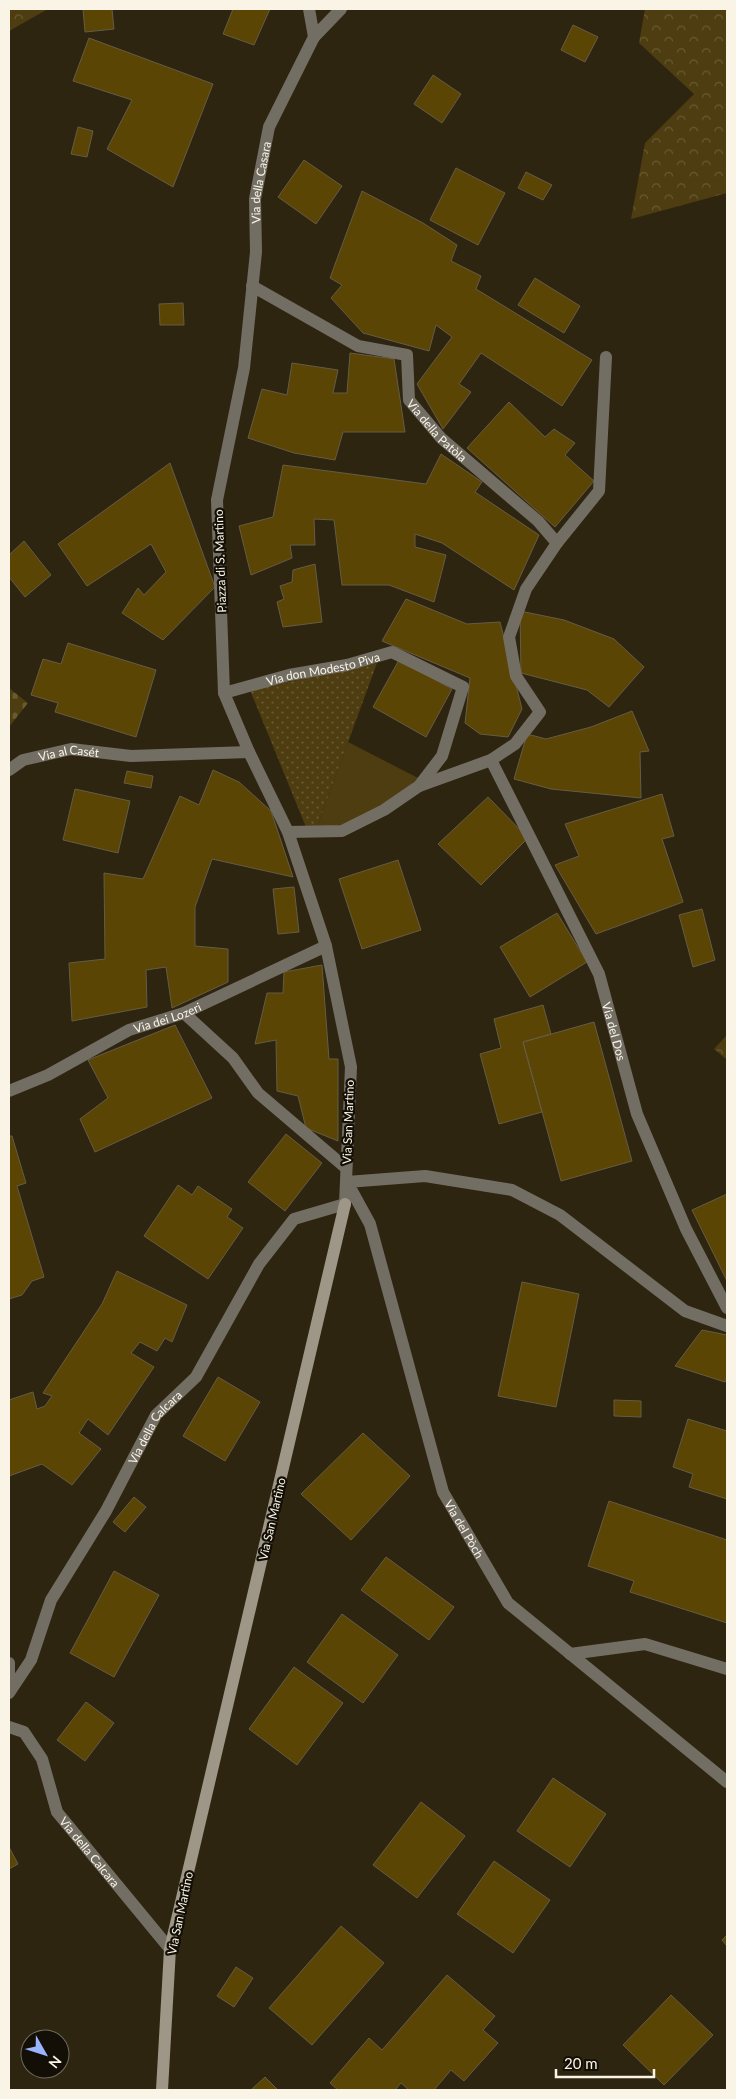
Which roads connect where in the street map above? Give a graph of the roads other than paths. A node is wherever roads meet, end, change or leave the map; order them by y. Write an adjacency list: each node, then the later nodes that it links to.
1 (309, 9): 3 (street)
2 (342, 9): 3 (street, Via della Casara)
3 (314, 37): 4 (street, Via della Casara)
4 (252, 286): 6 (street, Via della Casara); 7 (street, Via della Patòla)
5 (606, 357): 7 (street)
6 (244, 368): 8 (street, Piazza di S. Martino)
7 (557, 543): 10 (street)
8 (224, 693): 9 (street, Piazza di S. Martino); 12 (street, Via don Modesto Piva)
9 (249, 752): 11 (street, Via al Casét); 13 (street, Piazza di S. Martino)
10 (491, 760): 12 (street); 20 (street, Via del Dos)
11 (9, 770)
12 (419, 786): 13 (street, Via don Modesto Piva)
13 (288, 832): 14 (street, Piazza di S. Martino)
14 (326, 946): 15 (street, Via dei Lozeri); 17 (street, Via San Martino)
15 (184, 1013): 16 (street, Via dei Lozeri); 17 (street)
16 (9, 1091)
17 (346, 1168): 18 (street, Via San Martino)
18 (347, 1182): 19 (street, Via San Martino); 21 (street); 22 (street, Via del Pòch)
19 (344, 1204): 26 (street, Via della Calcara); 29 (street, Via San Martino)
20 (727, 1308)
21 (727, 1326)
22 (570, 1654): 24 (street); 28 (street, Via del Pòch)
23 (9, 1663): 25 (street)
24 (727, 1669)
25 (9, 1688)
26 (9, 1694)
27 (9, 1727): 29 (street, Via della Calcara)
28 (727, 1782)
29 (170, 1949): 30 (street, Via San Martino)
30 (162, 2090)

